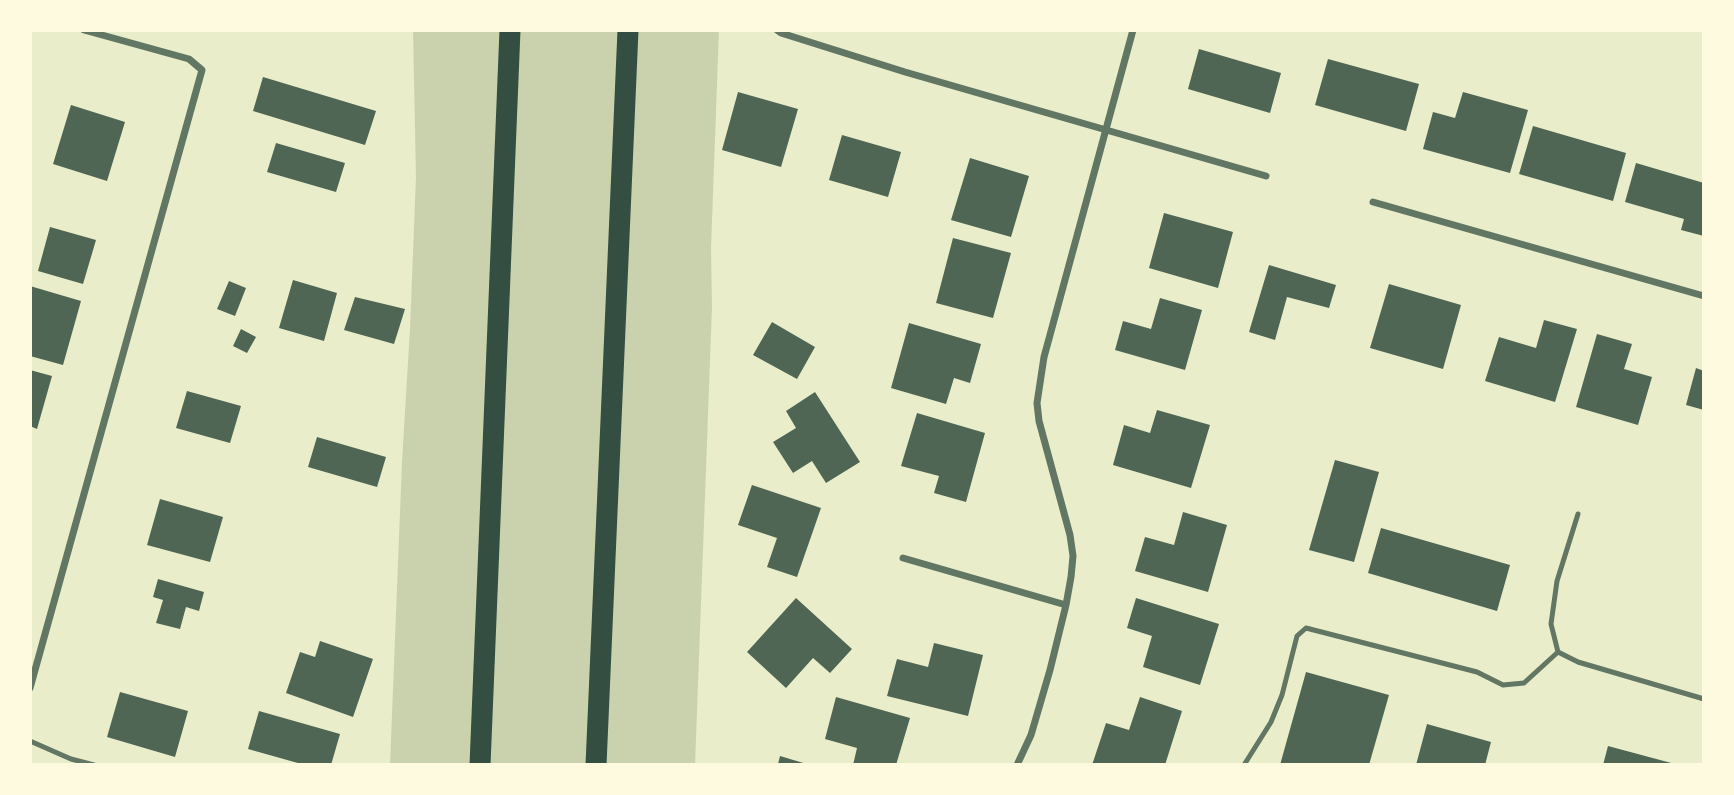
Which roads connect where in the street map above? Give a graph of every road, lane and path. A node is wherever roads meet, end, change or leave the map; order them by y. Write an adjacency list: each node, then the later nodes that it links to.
1 (84, 30): 14 (street)
2 (510, 30): 18 (highway)
3 (628, 30): 19 (highway)
4 (777, 30): 6 (street)
5 (1133, 30): 6 (street)
6 (1105, 130): 7 (street); 12 (street)
7 (1266, 176)
8 (1373, 202): 9 (street)
9 (1704, 296)
10 (1578, 514): 13 (lane)
11 (903, 558): 12 (street)
12 (1066, 605): 20 (street)
13 (1558, 652): 15 (lane); 21 (lane)
14 (30, 688)
15 (1704, 699)
16 (30, 741): 17 (lane)
17 (94, 765)
18 (480, 765)
19 (596, 765)
20 (1017, 765)
21 (1244, 765)

